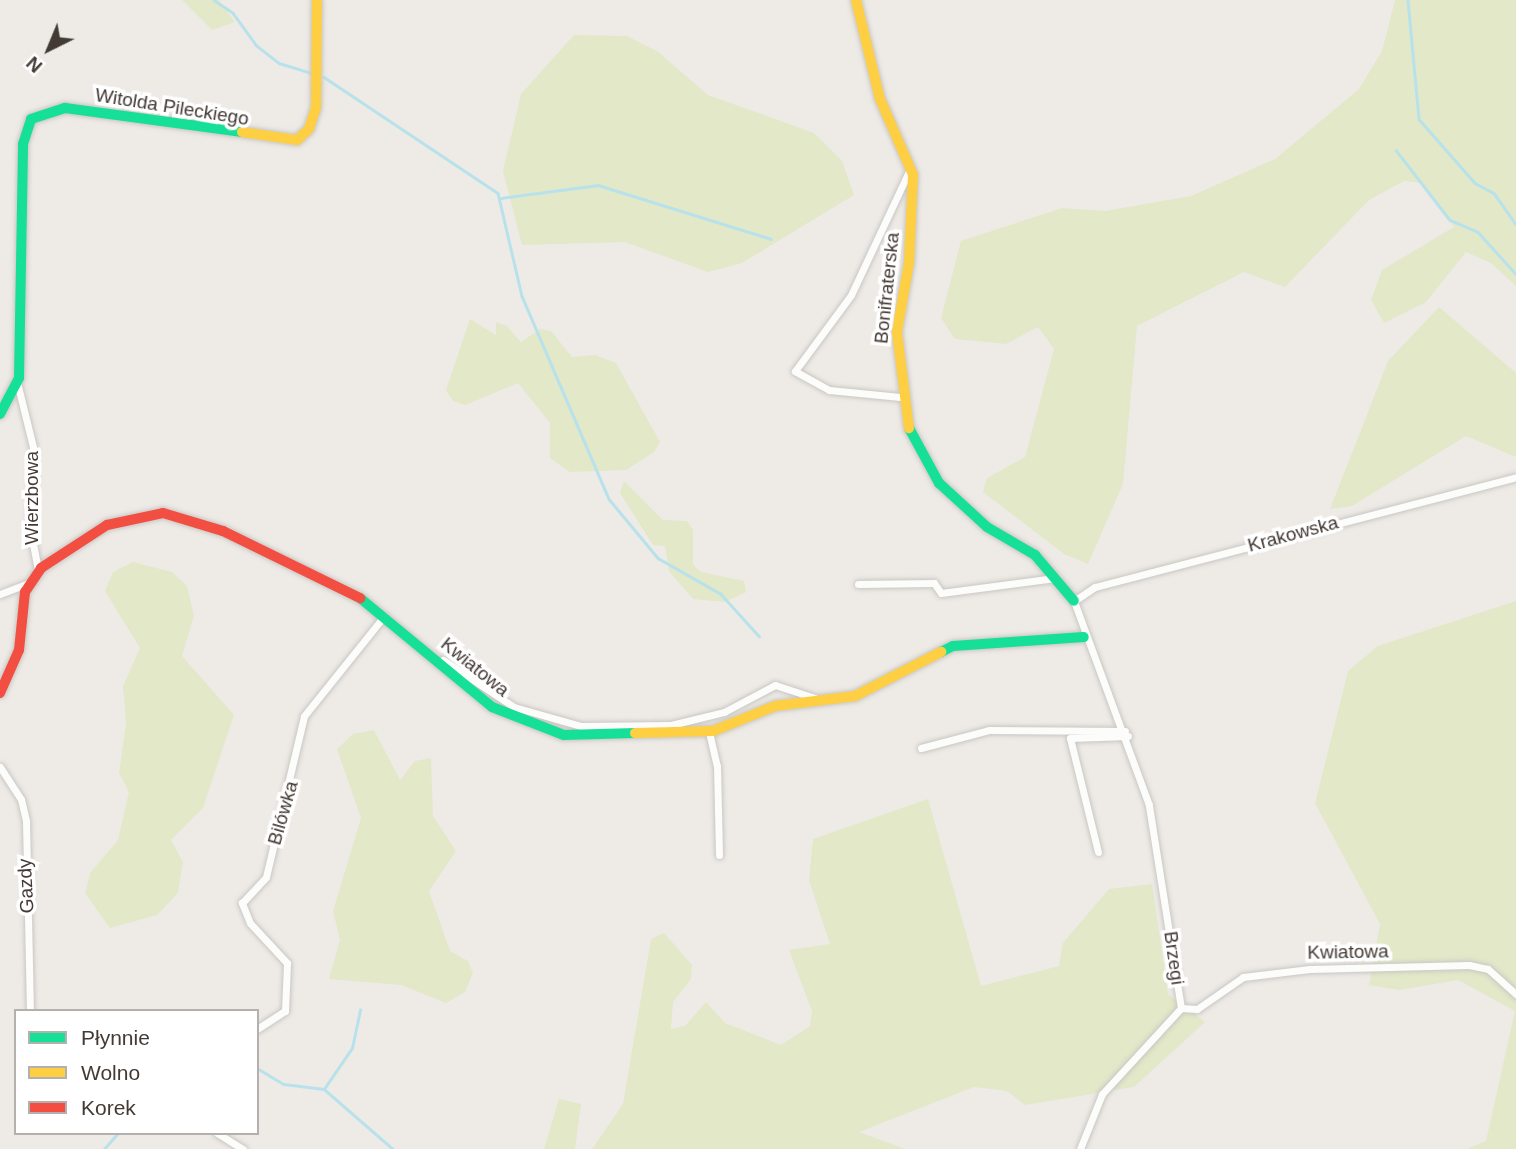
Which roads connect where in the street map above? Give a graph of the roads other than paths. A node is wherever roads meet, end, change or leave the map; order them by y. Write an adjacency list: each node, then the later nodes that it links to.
1 (317, 0): 4 (street, Witolda Pileckiego)
2 (856, 0): 3 (street, Bonifraterska)
3 (910, 169): 5 (street, Bonifraterska); 5 (street)
4 (18, 386): 6 (street); 8 (street, Wierzbowa)
5 (900, 397): 9 (street, Bonifraterska)
6 (0, 414)
7 (1516, 477): 13 (street, Krakowska)
8 (38, 570): 10 (street); 14 (street, Kwiatowa)
9 (1055, 578): 11 (street); 13 (street, Bonifraterska)
10 (29, 582): 12 (street); 17 (street)
11 (858, 584)
12 (0, 594)
13 (1074, 601): 15 (street, Brzegi)
14 (385, 615): 16 (street, Kwiatowa); 28 (street, Bilówka)
15 (1084, 637): 18 (street, Kwiatowa); 20 (street, Brzegi)
16 (427, 652): 18 (street); 19 (street, Kwiatowa)
17 (0, 693)
18 (825, 704): 19 (street, Kwiatowa)
19 (709, 732): 24 (street)
20 (1127, 734): 21 (street); 23 (street); 26 (street, Brzegi)
21 (921, 748)
22 (0, 767): 27 (street, Gazdy)
23 (1098, 852)
24 (719, 855)
25 (1516, 994): 26 (street, Kwiatowa)
26 (1181, 1008): 31 (street, Brzegi)
27 (30, 1009)
28 (259, 1029)
29 (220, 1135): 30 (street)
30 (242, 1149)
31 (1080, 1149)

